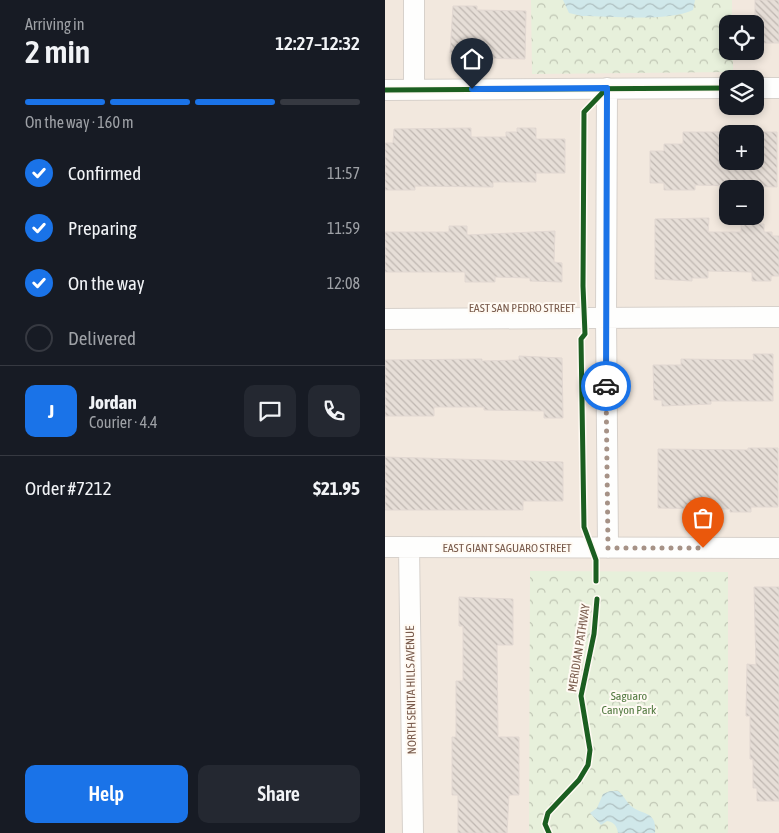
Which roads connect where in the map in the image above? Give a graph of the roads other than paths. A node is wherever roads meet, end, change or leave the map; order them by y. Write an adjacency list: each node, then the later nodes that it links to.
1 (414, 0): 7 (street)
2 (607, 88): 3 (street); 7 (street); 9 (street)
3 (719, 88)
4 (764, 88): 5 (street)
5 (779, 88)
6 (385, 90): 7 (street)
7 (414, 90)
8 (779, 317): 9 (street, EAST SAN PEDRO STREET)
9 (606, 318): 10 (street, EAST SAN PEDRO STREET); 13 (street)
10 (385, 319)
11 (385, 547): 12 (street, EAST GIANT SAGUARO STREET)
12 (409, 547): 13 (street, EAST GIANT SAGUARO STREET); 15 (street, NORTH SENITA HILLS AVENUE)
13 (608, 548): 14 (street, EAST GIANT SAGUARO STREET)
14 (779, 548)
15 (413, 833)

